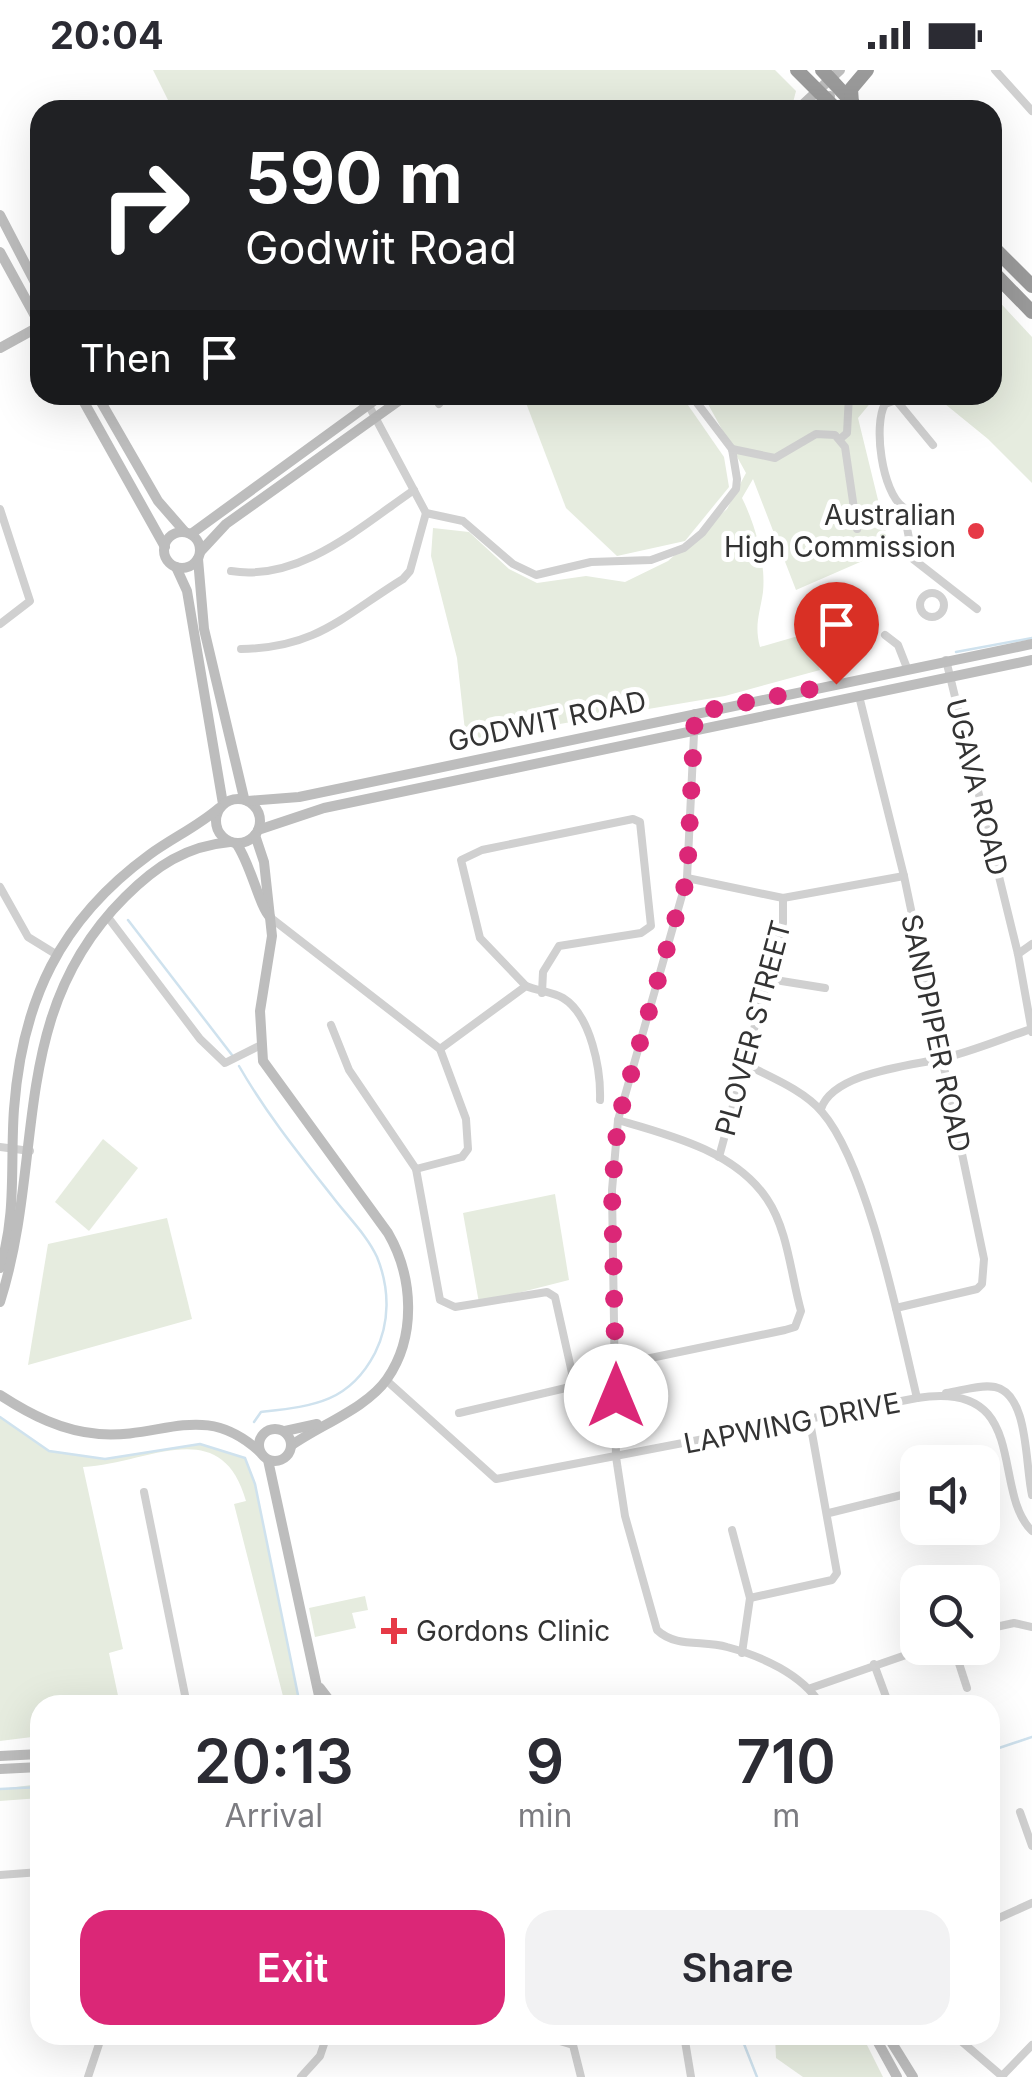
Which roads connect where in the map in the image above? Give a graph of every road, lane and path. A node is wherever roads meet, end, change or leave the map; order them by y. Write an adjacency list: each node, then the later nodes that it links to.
1 (797, 70): 5 (highway)
2 (867, 70): 4 (main road); 7 (highway)
3 (995, 70): 8 (street)
4 (833, 77): 5 (main road); 6 (highway)
5 (827, 100)
6 (851, 100)
7 (854, 100)
8 (1032, 111)
9 (0, 215): 12 (main road)
10 (0, 252): 15 (main road)
11 (1002, 256): 14 (highway)
12 (30, 273)
13 (1002, 282): 16 (highway)
14 (1032, 286)
15 (30, 307)
16 (1032, 312)
17 (30, 331): 18 (main road)
18 (0, 348)
19 (86, 405): 37 (main road)
20 (103, 405): 36 (main road)
21 (367, 405): 36 (main road)
22 (369, 405): 28 (street)
23 (393, 405): 28 (main road)
24 (698, 405): 31 (street)
25 (849, 405): 29 (street)
26 (884, 405): 42 (street)
27 (900, 405): 30 (street)
28 (376, 417): 32 (street); 38 (main road)
29 (840, 439): 31 (street); 35 (street)
30 (934, 445)
31 (732, 450): 34 (street)
32 (414, 490): 34 (street); 40 (street)
33 (0, 509): 46 (street)
34 (426, 513): 49 (street)
35 (857, 530)
36 (188, 533): 37 (main road); 38 (main road)
37 (164, 547): 39 (main road)
38 (199, 555): 39 (main road); 57 (main road)
39 (176, 567): 58 (main road)
40 (231, 570)
41 (919, 587): 43 (street)
42 (947, 587): 44 (street); 45 (street)
43 (926, 596): 44 (street); 44 (street)
44 (941, 598)
45 (977, 609)
46 (0, 624)
47 (885, 635): 52 (street)
48 (1032, 644): 50 (main road, GODWIT ROAD)
49 (242, 649)
50 (946, 660): 52 (main road, GODWIT ROAD); 53 (street, UGAVA ROAD)
51 (1032, 660): 53 (main road, GODWIT ROAD)
52 (907, 668): 55 (main road, GODWIT ROAD)
53 (950, 676): 54 (main road, GODWIT ROAD); 69 (street, UGAVA ROAD)
54 (859, 696): 56 (main road, GODWIT ROAD); 61 (street, SANDPIPER ROAD)
55 (695, 713): 56 (street); 57 (main road, GODWIT ROAD)
56 (693, 732): 59 (main road, GODWIT ROAD); 62 (street)
57 (246, 799): 58 (main road); 59 (main road)
58 (221, 806): 60 (main road); 68 (main road)
59 (256, 832): 60 (main road); 66 (main road)
60 (233, 842): 65 (main road); 66 (main road)
61 (904, 876): 64 (street); 78 (street, SANDPIPER ROAD)
62 (687, 878): 64 (street); 82 (street)
63 (0, 887): 68 (street)
64 (783, 898): 70 (street, PLOVER STREET)
65 (107, 916): 76 (street); 84 (main road)
66 (271, 918): 76 (main road); 77 (street)
67 (1032, 944): 69 (street)
68 (54, 954): 83 (main road)
69 (1018, 954): 75 (street, UGAVA ROAD)
70 (769, 979): 72 (street); 79 (street, PLOVER STREET)
71 (526, 986): 73 (street); 73 (street); 77 (street)
72 (826, 988)
73 (542, 993): 80 (street)
74 (330, 1025): 86 (street)
75 (1032, 1031): 78 (street)
76 (259, 1046): 91 (main road)
77 (440, 1049): 86 (street)
78 (942, 1058): 81 (street); 89 (street, SANDPIPER ROAD)
79 (743, 1064): 81 (street); 85 (street, PLOVER STREET)
80 (600, 1100)
81 (820, 1109): 89 (street)
82 (618, 1120): 85 (street); 90 (street)
83 (6, 1147): 84 (street); 87 (main road)
84 (30, 1151): 88 (main road)
85 (719, 1157): 90 (street)
86 (416, 1169): 95 (street)
87 (0, 1268)
88 (0, 1302)
89 (896, 1308): 94 (street)
90 (616, 1365): 103 (street)
91 (386, 1380): 96 (main road); 103 (street, LAPWING DRIVE)
92 (0, 1395): 98 (main road)
93 (937, 1395): 94 (street, LAPWING DRIVE); 108 (street); 111 (street, LAPWING DRIVE)
94 (916, 1398): 97 (street, LAPWING DRIVE)
95 (459, 1413)
96 (323, 1422): 100 (main road); 101 (main road)
97 (810, 1422): 103 (street, LAPWING DRIVE); 109 (street)
98 (229, 1430): 99 (main road); 102 (main road)
99 (266, 1431): 100 (main road); 102 (main road)
100 (284, 1431): 101 (main road)
101 (292, 1446): 104 (main road)
102 (264, 1456): 104 (main road); 105 (main road)
103 (616, 1457): 115 (street)
104 (284, 1459): 105 (main road)
105 (276, 1486): 119 (main road)
106 (144, 1492): 122 (street)
107 (900, 1495): 109 (street)
108 (1032, 1495)
109 (829, 1513): 112 (street)
110 (732, 1530): 112 (street)
111 (1032, 1530)
112 (750, 1598): 115 (street)
113 (1000, 1626): 114 (street)
114 (1032, 1628)
115 (742, 1653): 120 (street)
116 (900, 1656): 117 (street)
117 (874, 1664): 120 (street); 126 (street)
118 (960, 1665): 121 (street)
119 (316, 1682): 123 (main road); 124 (main road)
120 (810, 1688): 125 (street)
121 (967, 1688)
122 (185, 1695)
123 (319, 1695)
124 (326, 1695)
125 (815, 1695)
126 (885, 1695)
127 (30, 1754): 128 (main road)
128 (0, 1756)
129 (30, 1767): 130 (main road)
130 (0, 1769)
131 (1020, 1812): 132 (street)
132 (1032, 1846)
133 (30, 1873): 134 (street)
134 (0, 1875)
135 (1032, 1904): 136 (street)
136 (1000, 1918)
137 (99, 2045): 146 (street)
138 (324, 2045): 147 (street)
139 (573, 2045): 148 (street)
140 (686, 2045): 149 (street)
141 (879, 2045): 150 (main road)
142 (893, 2045): 151 (main road)
143 (966, 2045): 145 (street)
144 (1032, 2045): 145 (street)
145 (1003, 2076)
146 (88, 2077)
147 (301, 2077)
148 (582, 2077)
149 (691, 2077)
150 (897, 2077)
151 (913, 2077)

